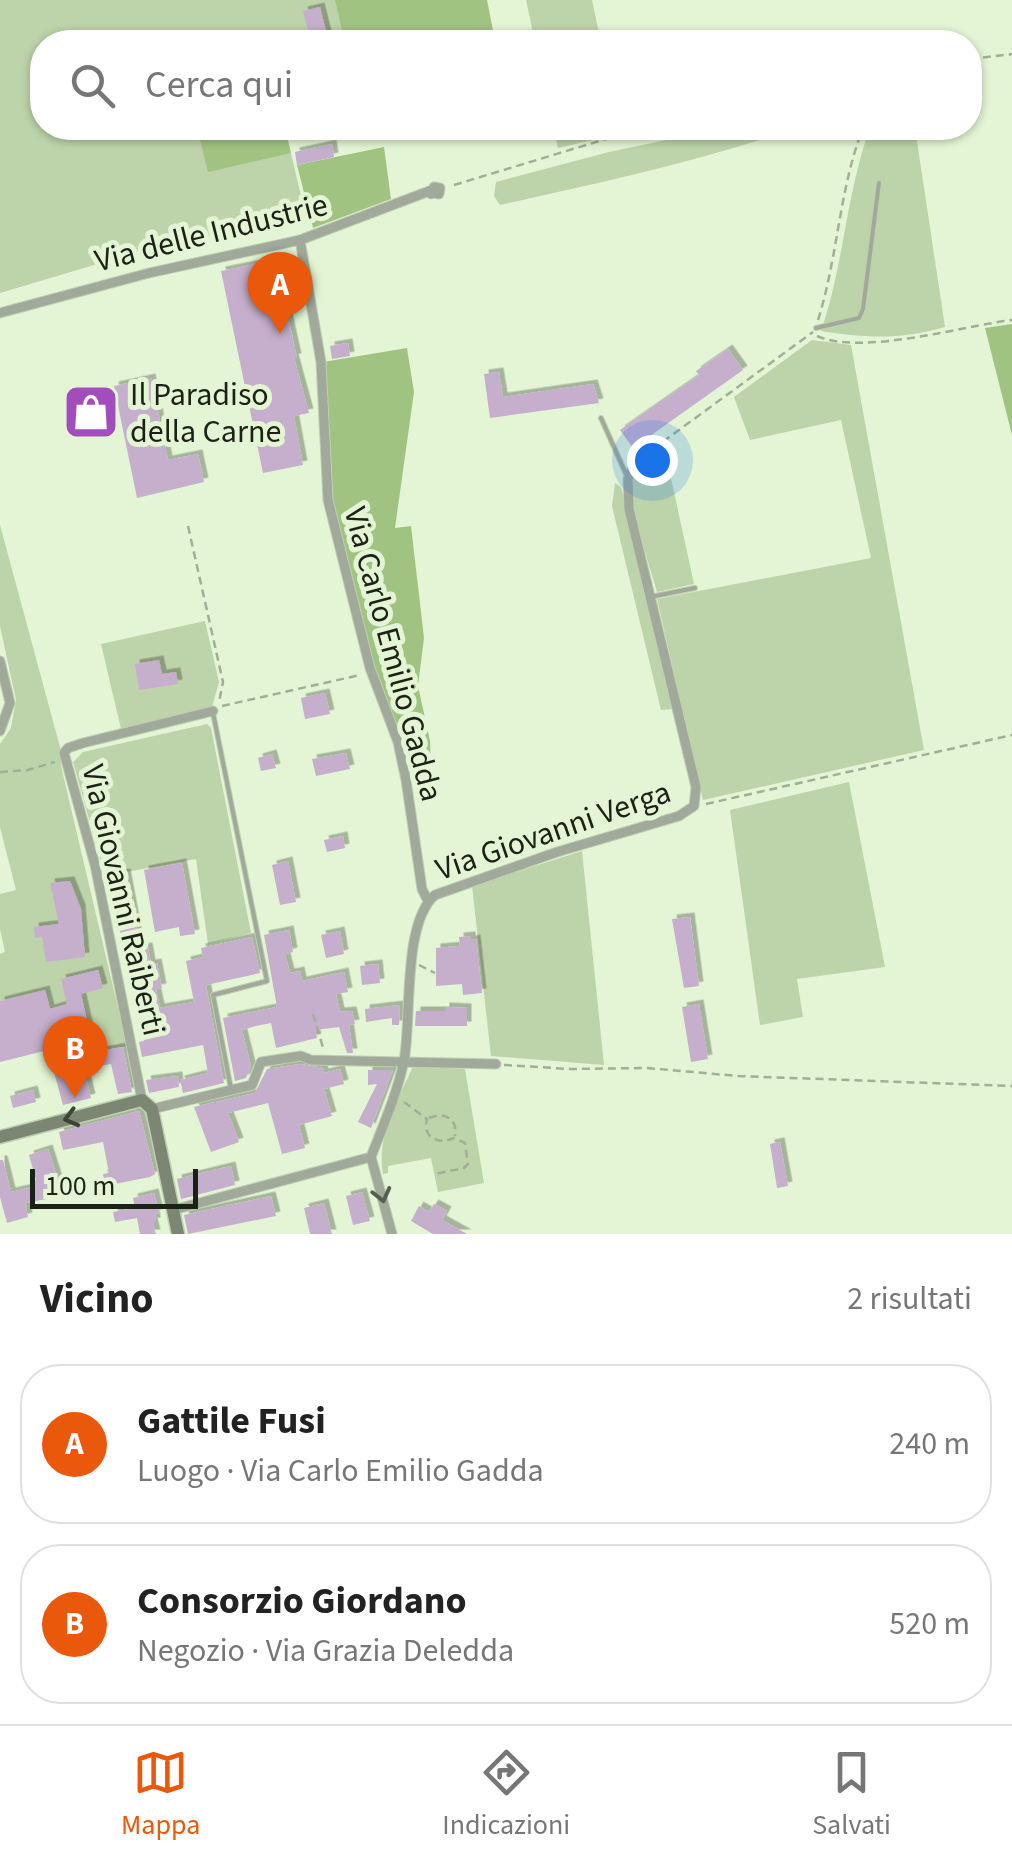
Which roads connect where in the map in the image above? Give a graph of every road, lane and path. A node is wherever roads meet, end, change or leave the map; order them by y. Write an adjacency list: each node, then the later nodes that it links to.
1 (1012, 54): 2 (path)
2 (982, 58)
3 (603, 140): 6 (path)
4 (858, 140): 10 (path)
5 (879, 183): 10 (lane)
6 (439, 190): 7 (street, Via delle Industrie)
7 (300, 240): 8 (street, Via delle Industrie); 18 (street, Via Carlo Emilio Gadda)
8 (0, 313)
9 (1012, 320): 10 (path)
10 (814, 330): 12 (path)
11 (601, 418): 13 (lane)
12 (634, 465): 13 (street)
13 (628, 478): 16 (street, Via Giovanni Verga)
14 (188, 526): 19 (path)
15 (695, 588): 16 (lane)
16 (650, 597): 24 (street, Via Giovanni Verga)
17 (0, 660): 20 (street)
18 (372, 673): 19 (path); 25 (street, Via Carlo Emilio Gadda)
19 (215, 709): 22 (street, Via Giovanni Raiberti); 33 (lane, Via Giovanni Raiberti)
20 (0, 731)
21 (1012, 734): 24 (path)
22 (66, 763): 23 (path); 35 (street, Via Giovanni Raiberti)
23 (0, 772)
24 (694, 806): 25 (street, Via Giovanni Verga)
25 (428, 901): 26 (street, Via Giovanni Verga)
26 (413, 965): 27 (path); 30 (street, Via Giovanni Verga)
27 (435, 974)
28 (313, 1014): 29 (path)
29 (326, 1060): 30 (street); 33 (street)
30 (404, 1060): 31 (street); 34 (street, Via Giovanni Verga)
31 (496, 1064): 32 (path)
32 (1012, 1086)
33 (231, 1089): 35 (street)
34 (394, 1095): 36 (path); 39 (street, Via Giovanni Verga)
35 (147, 1104): 37 (street, one-way to 37); 41 (street)
36 (427, 1119): 38 (path); 38 (path)
37 (0, 1137)
38 (454, 1138): 40 (path)
39 (372, 1157): 41 (street); 43 (street, one-way to 43)
40 (435, 1174)
41 (172, 1210): 42 (street)
42 (178, 1234)
43 (392, 1234)

